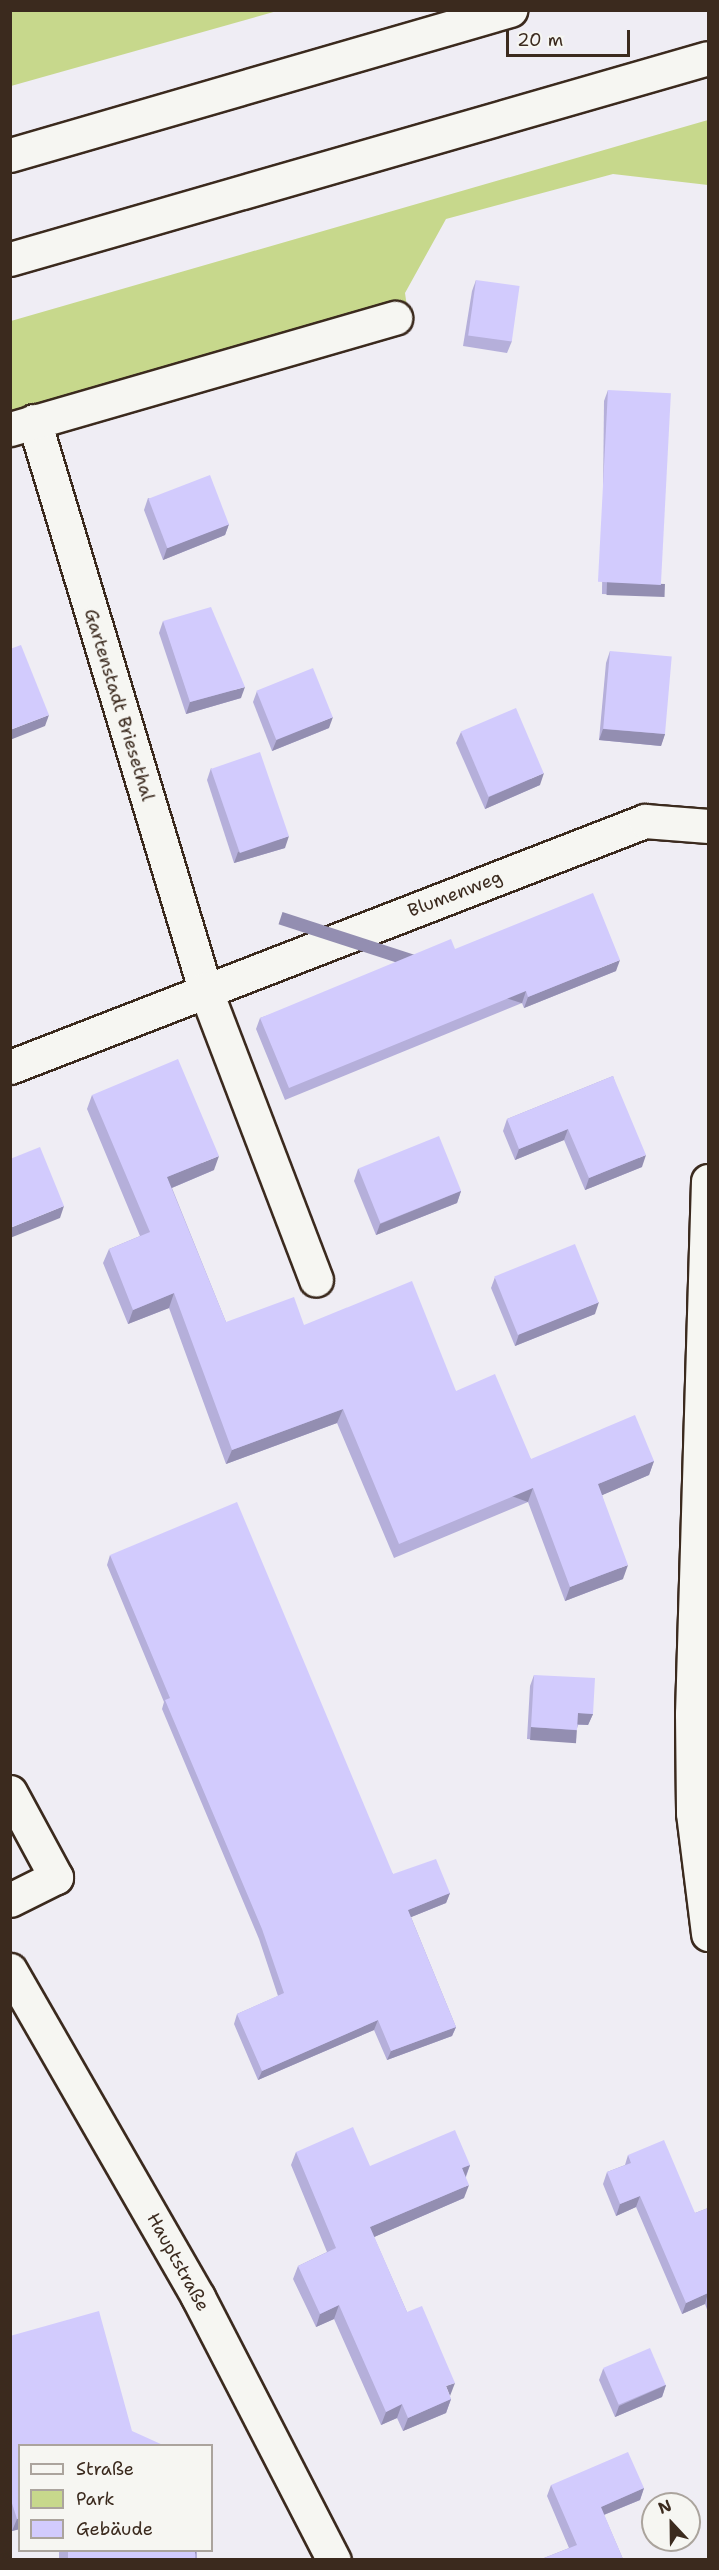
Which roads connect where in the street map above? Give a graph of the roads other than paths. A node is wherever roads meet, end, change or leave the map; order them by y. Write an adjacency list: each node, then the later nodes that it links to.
1 (510, 10): 3 (main road)
2 (708, 58): 4 (main road)
3 (10, 155)
4 (10, 259)
5 (395, 318): 6 (main road)
6 (22, 425): 8 (main road, Gartenstadt Briesethal)
7 (708, 826): 8 (main road, Blumenweg)
8 (205, 989): 9 (main road, Blumenweg); 11 (main road)
9 (10, 1067)
10 (708, 1181): 14 (main road)
11 (316, 1280)
12 (10, 1792): 13 (main road)
13 (10, 1900)
14 (708, 1934)
15 (10, 1971): 16 (main road, Hauptstraße)
16 (334, 2559)

